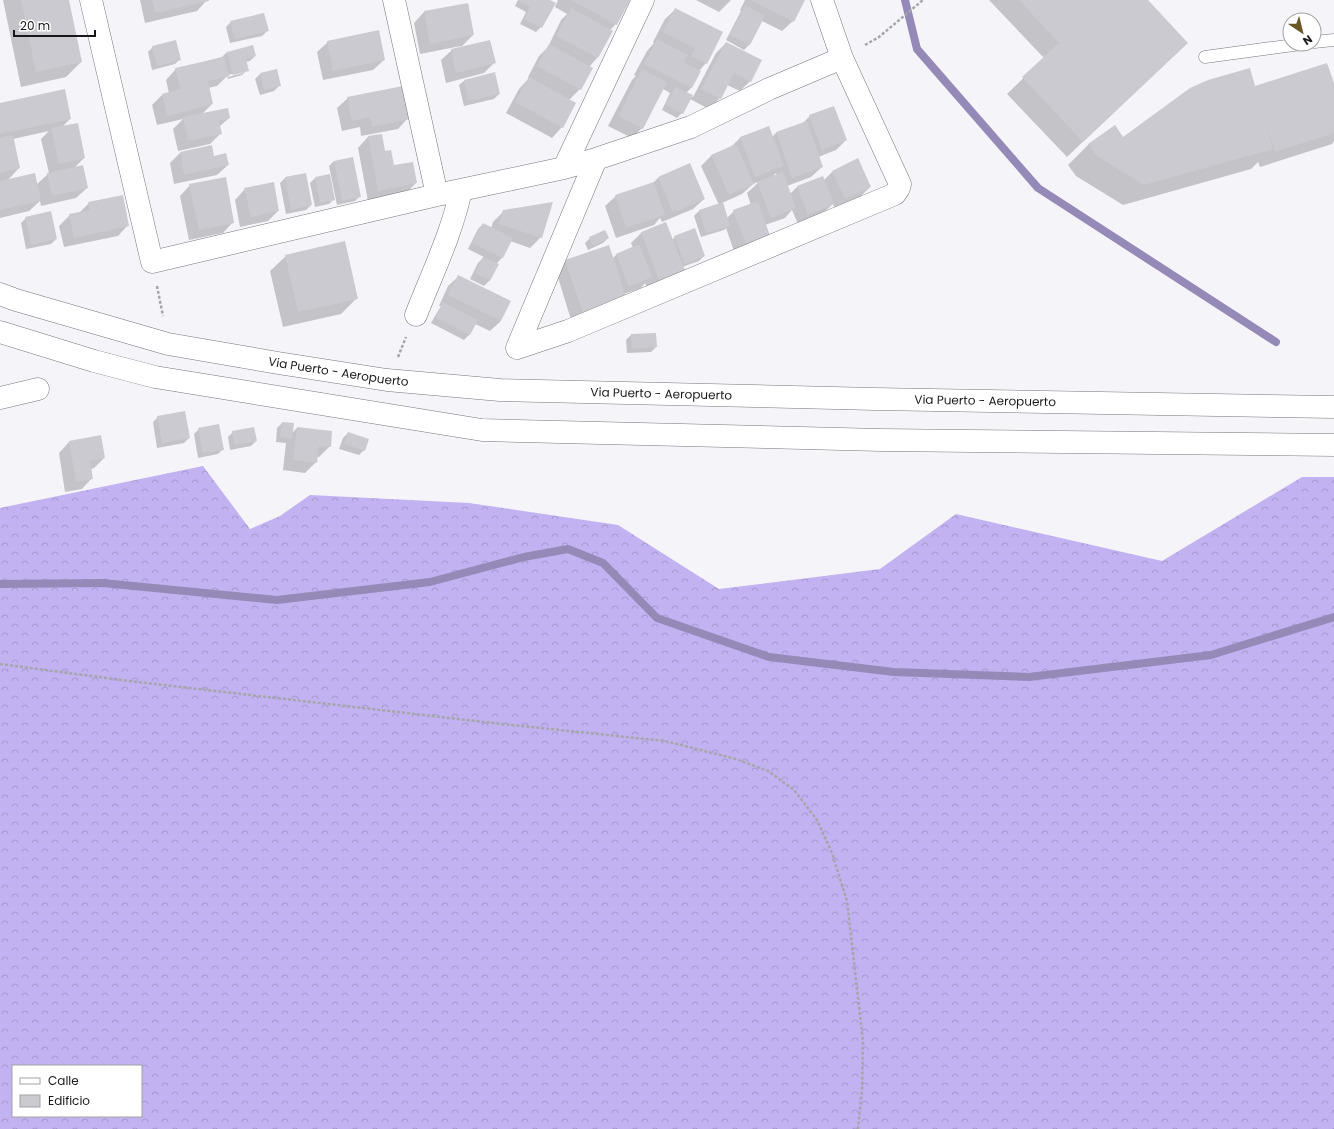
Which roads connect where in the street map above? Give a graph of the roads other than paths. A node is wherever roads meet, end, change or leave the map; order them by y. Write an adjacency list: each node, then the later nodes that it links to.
1 (91, 0): 13 (main road)
2 (394, 0): 13 (main road)
3 (643, 0): 11 (main road)
4 (822, 0): 9 (main road)
5 (1334, 40): 6 (lane)
6 (1322, 41)
7 (1282, 47): 8 (lane)
8 (1205, 57)
9 (842, 58): 10 (main road); 10 (main road)
10 (596, 159): 11 (main road)
11 (564, 168): 12 (main road)
12 (461, 190): 13 (main road); 15 (main road)
13 (437, 195)
14 (0, 294): 19 (main road, Via Puerto - Aeropuerto)
15 (416, 315)
16 (0, 332): 20 (main road)
17 (38, 389): 18 (main road)
18 (0, 398)
19 (1334, 407)
20 (1334, 446)

